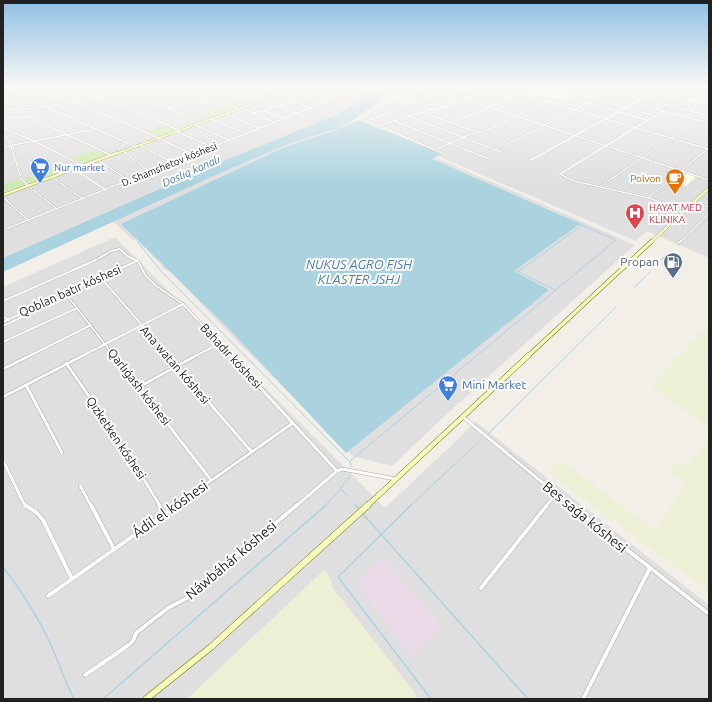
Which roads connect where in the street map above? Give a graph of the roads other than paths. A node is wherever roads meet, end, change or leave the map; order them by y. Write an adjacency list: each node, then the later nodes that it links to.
1 (35, 120): 36 (street)
2 (76, 120): 31 (street)
3 (117, 120): 38 (street)
4 (160, 120): 33 (street)
5 (210, 120): 26 (main road)
6 (214, 120): 35 (street)
7 (240, 120): 29 (street)
8 (269, 120): 24 (street)
9 (280, 120): 24 (street, D. Shamshetov kóshesi)
10 (397, 120): 21 (street)
11 (417, 120): 39 (street)
12 (443, 120): 34 (street)
13 (460, 120): 22 (street)
14 (508, 120): 34 (street)
15 (526, 120): 27 (street)
16 (555, 120): 27 (street)
17 (603, 120): 37 (street)
18 (607, 120): 30 (street)
19 (643, 120): 23 (street)
20 (697, 120): 25 (street); 40 (street)
21 (393, 121): 43 (street); 43 (street)
22 (457, 121)
23 (647, 121): 30 (street)
24 (274, 122): 29 (street, D. Shamshetov kóshesi)
25 (709, 123)
26 (195, 125): 33 (main road); 41 (street)
27 (543, 126): 37 (street); 45 (street)
28 (4, 128): 42 (street)
29 (260, 128): 35 (street, D. Shamshetov kóshesi)
30 (635, 128): 40 (street); 47 (street)
31 (97, 129): 36 (street); 49 (street)
32 (3, 131): 46 (street)
33 (179, 131): 38 (main road); 50 (street)
34 (476, 132): 39 (street)
35 (246, 134): 41 (street, D. Shamshetov kóshesi)
36 (67, 135): 42 (street); 55 (street)
37 (574, 136): 47 (street); 59 (street)
38 (159, 138): 44 (main road); 54 (street)
39 (463, 138): 43 (street); 53 (street)
40 (670, 138): 51 (street); 56 (street)
41 (229, 140): 50 (street, D. Shamshetov kóshesi)
42 (34, 141): 46 (street); 61 (street)
43 (451, 144): 57 (street)
44 (140, 145): 49 (main road); 60 (street)
45 (505, 145)
46 (11, 146): 48 (street); 68 (street)
47 (606, 146): 56 (street); 69 (street)
48 (3, 147)
49 (136, 147): 52 (main road)
50 (212, 147): 54 (street, D. Shamshetov kóshesi)
51 (708, 149): 63 (street)
52 (123, 151): 55 (main road); 64 (street)
53 (501, 152)
54 (193, 154): 60 (street, D. Shamshetov kóshesi)
55 (112, 156): 58 (main road)
56 (641, 158): 63 (street); 69 (street)
57 (489, 159)
58 (98, 160): 61 (main road); 67 (street)
59 (531, 160)
60 (173, 163): 64 (street, D. Shamshetov kóshesi)
61 (84, 166): 62 (main road)
62 (74, 169): 65 (main road); 71 (street)
63 (681, 171): 66 (street); 73 (street)
64 (150, 172): 67 (street, D. Shamshetov kóshesi)
65 (52, 177): 68 (main road); 74 (street)
66 (709, 180)
67 (128, 181): 71 (street, D. Shamshetov kóshesi)
68 (28, 186): 72 (main road); 77 (street)
69 (601, 186): 73 (street)
70 (709, 188): 75 (main road)
71 (106, 190): 74 (street, D. Shamshetov kóshesi)
72 (3, 196): 80 (street)
73 (649, 198): 78 (street)
74 (83, 199): 77 (street, D. Shamshetov kóshesi)
75 (694, 202): 76 (street); 78 (main road)
76 (709, 207)
77 (57, 209): 80 (street, D. Shamshetov kóshesi)
78 (684, 211): 106 (main road)
79 (709, 214): 82 (street)
80 (28, 220): 81 (street, D. Shamshetov kóshesi)
81 (3, 230)
82 (678, 243)
83 (138, 261): 84 (street, Qoblan batır kóshesi); 86 (street, Bahadır kóshesi); 87 (street, Bahadır kóshesi)
84 (101, 278): 85 (street, Qoblan batır kóshesi); 96 (street, Ana watan kóshesi)
85 (66, 294): 88 (street, Qarlıǵash kóshesi); 91 (street, Qoblan batır kóshesi)
86 (3, 301)
87 (183, 304): 96 (street); 99 (street, Bahadır kóshesi)
88 (78, 308): 94 (street, Qarlıǵash kóshesi); 97 (street)
89 (31, 313): 93 (street, Qoblan batır kóshesi)
90 (3, 317): 91 (street)
91 (9, 320): 92 (street, Qoblan batır kóshesi); 93 (street)
92 (3, 322)
93 (13, 322): 95 (street, Qoblan batır kóshesi)
94 (91, 325): 98 (street, Qarlıǵash kóshesi); 102 (street)
95 (3, 326)
96 (142, 326): 98 (street); 101 (street, Ana watan kóshesi)
97 (3, 342)
98 (106, 344): 100 (street); 104 (street, Qarlıǵash kóshesi)
99 (219, 344): 101 (street); 107 (street, Bahadır kóshesi)
100 (66, 363): 103 (street); 116 (street, Qızketken kóshesi)
101 (176, 366): 104 (street); 108 (street, Ana watan kóshesi)
102 (3, 369)
103 (26, 385): 105 (street); 109 (street)
104 (139, 387): 113 (street, Qarlıǵash kóshesi)
105 (3, 397)
106 (463, 417): 112 (main road); 115 (street, Bes saǵa kóshesi)
107 (293, 423): 108 (street, Ádil el kóshesi); 111 (street, Bahadır kóshesi)
108 (251, 452): 113 (street, Ádil el kóshesi)
109 (62, 453)
110 (3, 460): 119 (street)
111 (337, 471): 112 (street); 123 (street, Náwbáhár kóshesi)
112 (396, 479): 124 (main road)
113 (211, 480): 116 (street, Ádil el kóshesi)
114 (80, 486): 117 (street)
115 (556, 494): 118 (street, Bes saǵa kóshesi); 120 (street)
116 (164, 513): 117 (street, Ádil el kóshesi)
117 (114, 549): 119 (street, Ádil el kóshesi)
118 (650, 568): 122 (street, Bes saǵa kóshesi); 125 (street)
119 (72, 579): 121 (street, Ádil el kóshesi)
120 (481, 588)
121 (48, 596)
122 (709, 614)
123 (85, 675)
124 (146, 699)
125 (583, 699)

